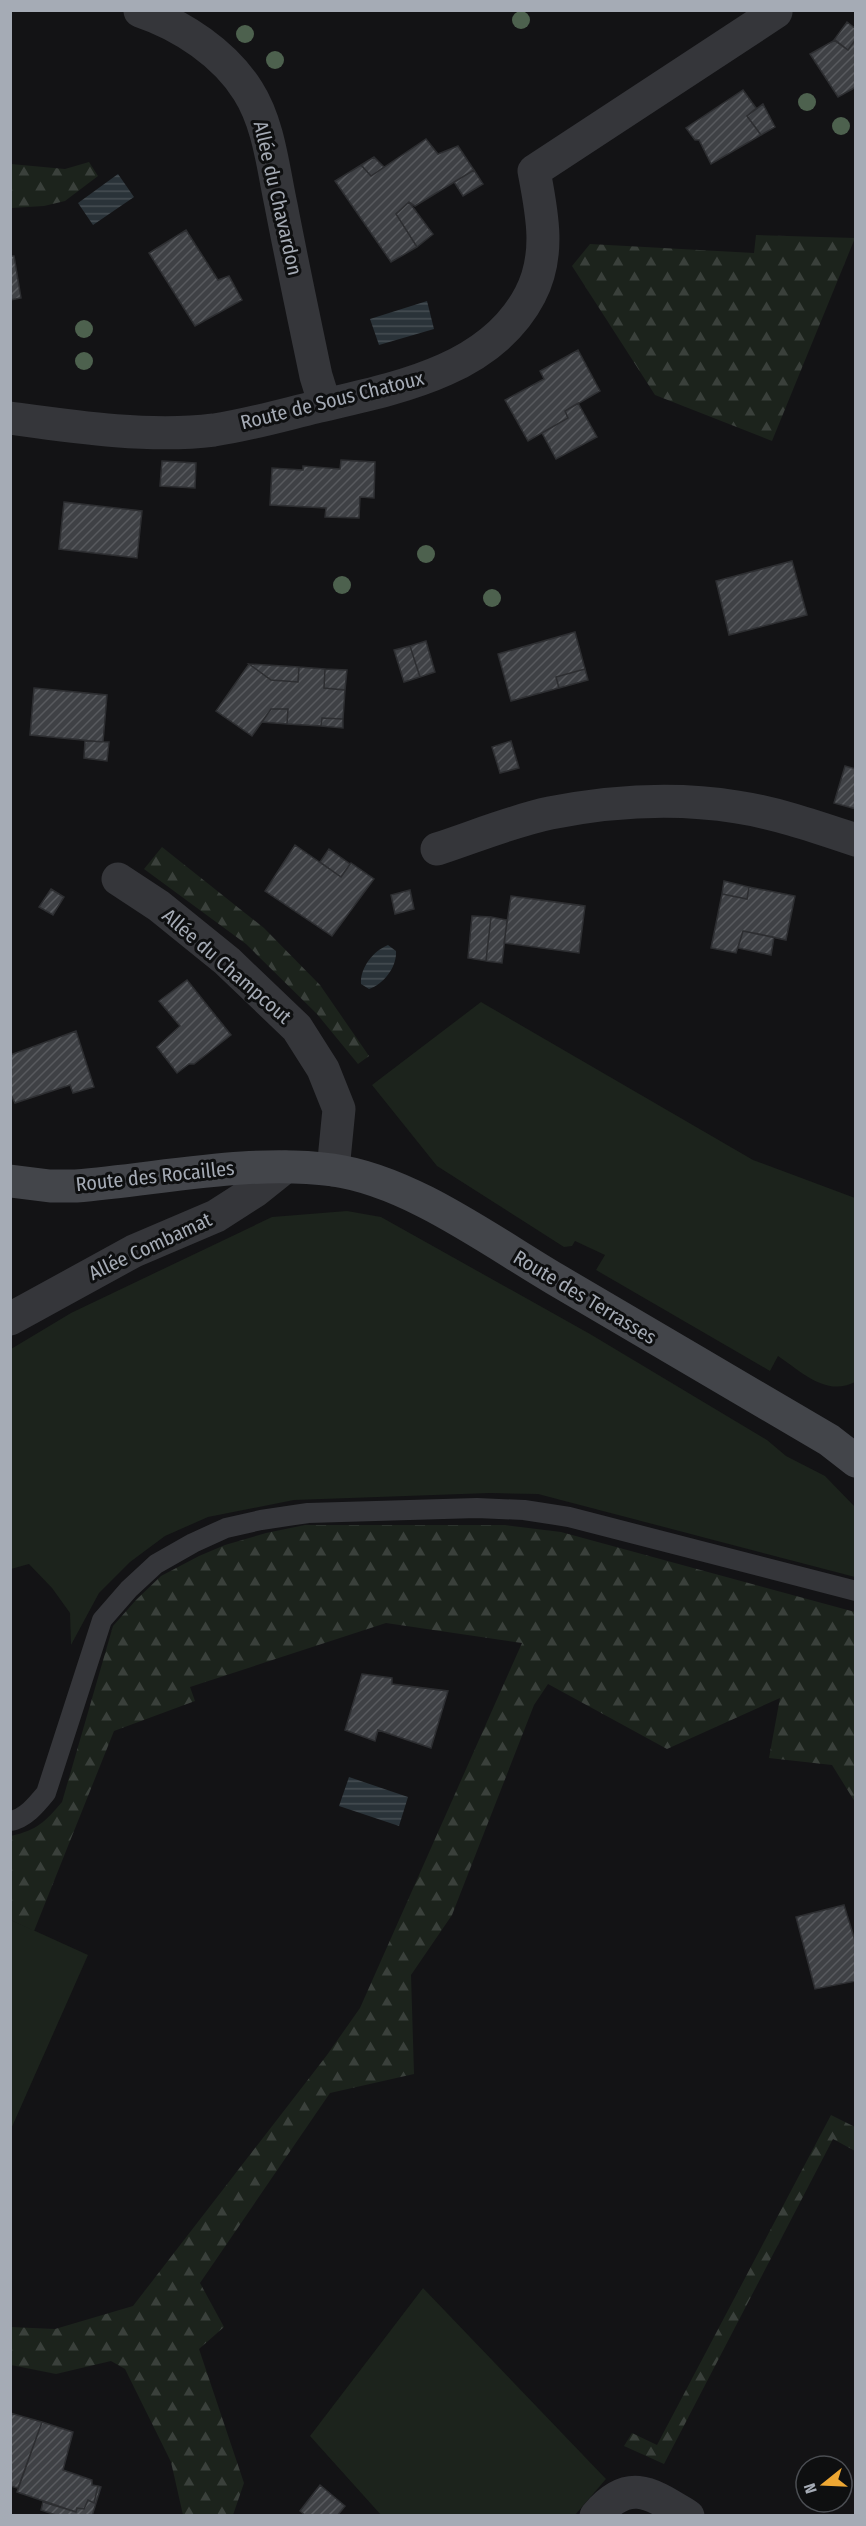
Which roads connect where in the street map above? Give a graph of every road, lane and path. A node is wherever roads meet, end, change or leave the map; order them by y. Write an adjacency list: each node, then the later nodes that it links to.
1 (140, 10): 3 (street, Allée du Chavardon)
2 (776, 12): 3 (street, Route de Sous Chatoux)
3 (325, 405): 4 (street, Route de Sous Chatoux)
4 (10, 418)
5 (855, 840): 6 (street)
6 (437, 849)
7 (118, 879): 9 (street, Allée du Champcout)
8 (292, 1167): 9 (street, Route des Terrasses); 10 (street, Route des Rocailles); 11 (street, Allée Combamat)
9 (333, 1170): 12 (street, Route des Terrasses)
10 (10, 1181)
11 (10, 1320)
12 (855, 1461)
13 (855, 1591): 14 (lane)
14 (10, 1821)
15 (596, 2516): 16 (street)
16 (688, 2516)

